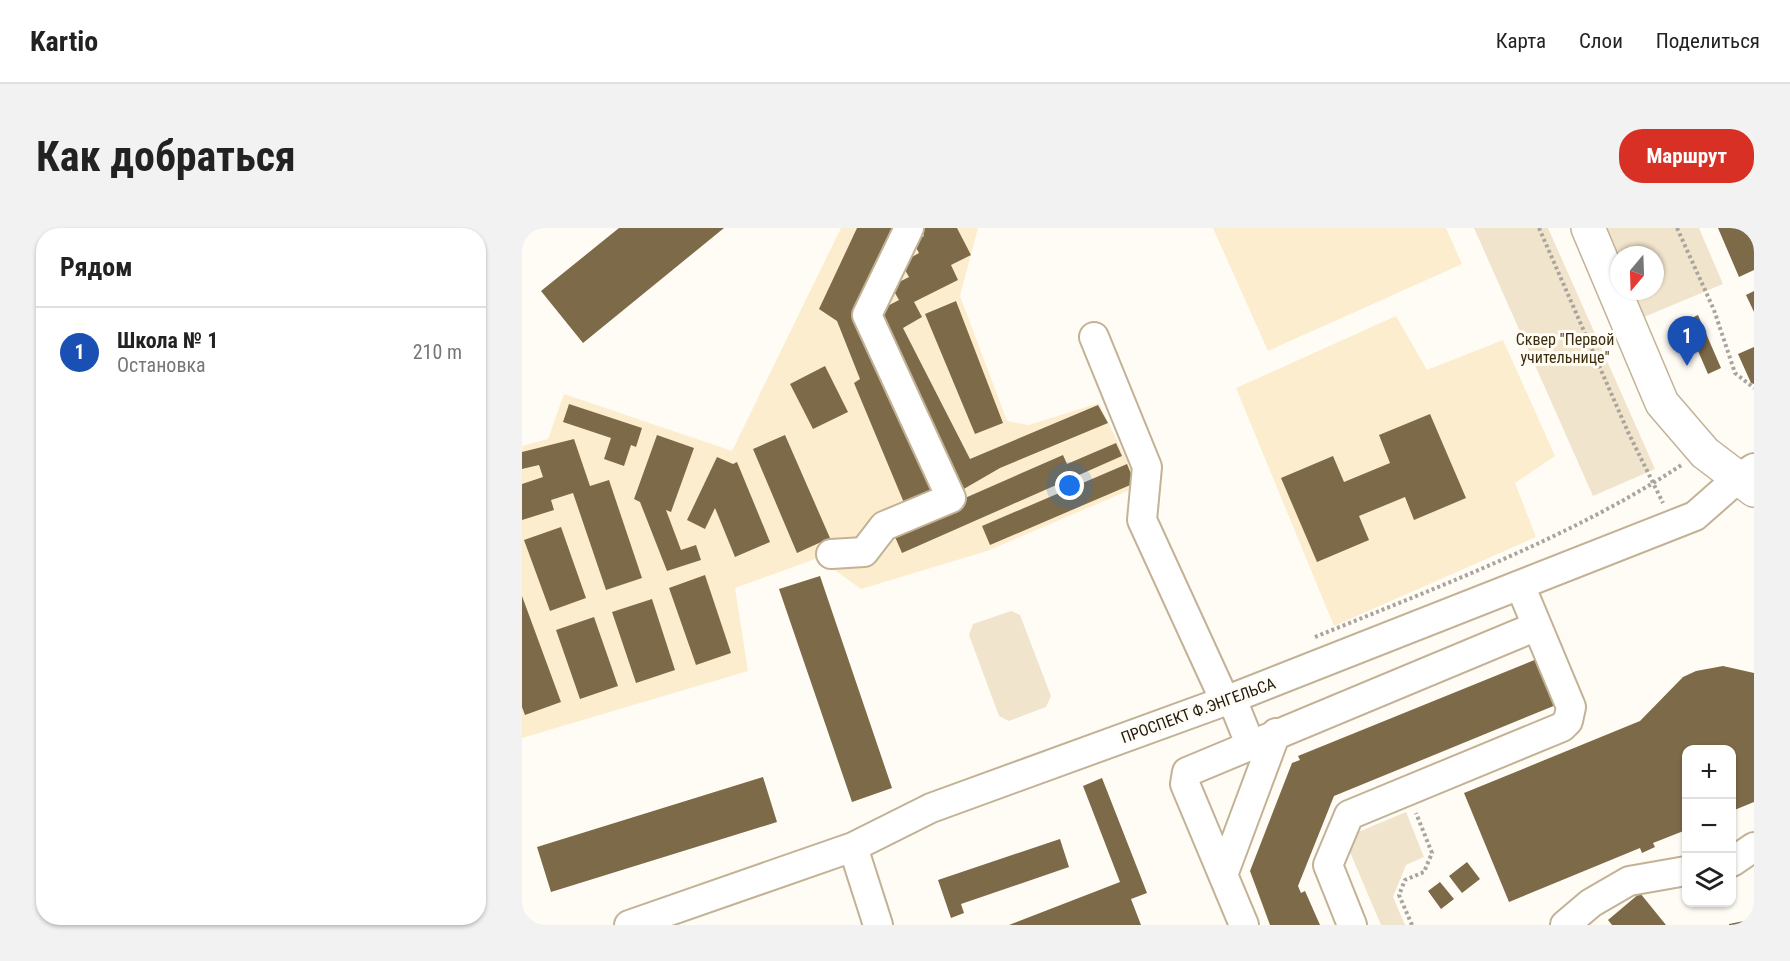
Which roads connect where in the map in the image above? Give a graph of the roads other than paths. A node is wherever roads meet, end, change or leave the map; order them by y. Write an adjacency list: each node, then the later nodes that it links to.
1 (909, 228): 5 (street)
2 (1588, 228): 4 (main road)
3 (1094, 337): 8 (street)
4 (1748, 479): 6 (street, ПРОСПЕКТ Ф.ЭНГЕЛЬСА)
5 (831, 555)
6 (1520, 585): 7 (street); 8 (street, ПРОСПЕКТ Ф.ЭНГЕЛЬСА)
7 (1537, 626): 9 (street); 19 (street)
8 (1229, 700): 10 (street); 11 (street, ПРОСПЕКТ Ф.ЭНГЕЛЬСА)
9 (1276, 733): 10 (street); 15 (street)
10 (1250, 744): 15 (street)
11 (853, 847): 16 (street, ПРОСПЕКТ Ф.ЭНГЕЛЬСА); 17 (street)
12 (1754, 847): 13 (street)
13 (1736, 859)
14 (1682, 872): 20 (street)
15 (1223, 875): 18 (street)
16 (629, 925)
17 (878, 925)
18 (1244, 925)
19 (1352, 925)
20 (1565, 925)

